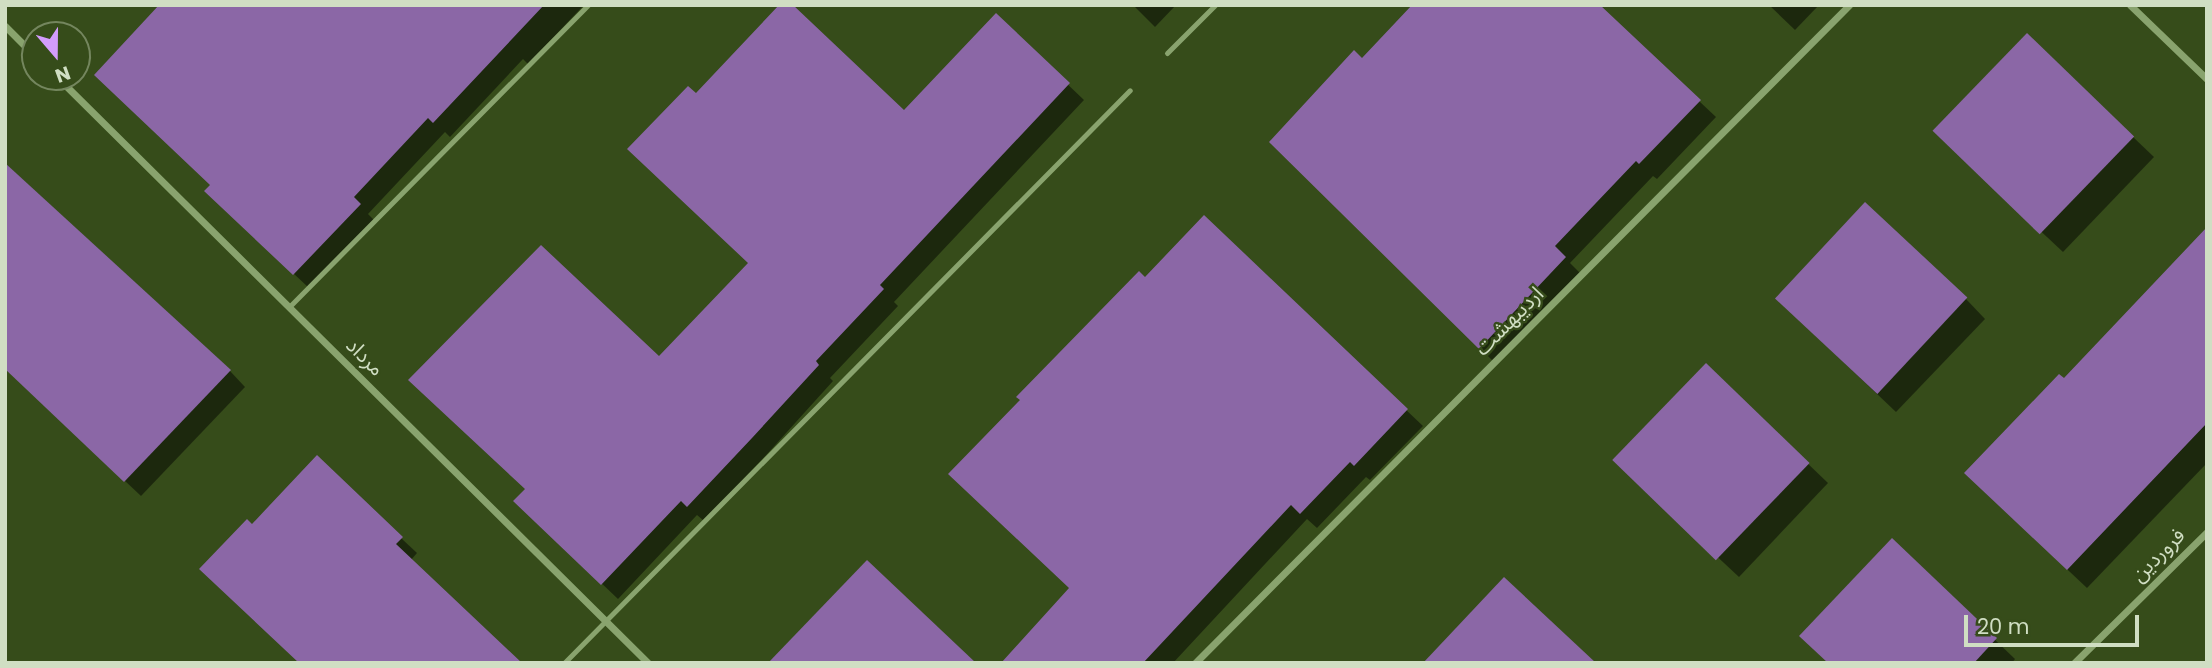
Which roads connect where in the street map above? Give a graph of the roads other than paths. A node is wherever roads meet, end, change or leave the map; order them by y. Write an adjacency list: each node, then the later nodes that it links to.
1 (588, 5): 11 (lane)
2 (1214, 5): 7 (lane)
3 (1849, 5): 16 (street, اردیبهشت)
4 (2130, 5): 8 (street)
5 (5, 26): 6 (street)
6 (21, 41)
7 (1167, 53)
8 (2207, 79)
9 (1130, 90): 13 (lane)
10 (71, 91): 11 (street, مرداد)
11 (289, 307): 13 (street, مرداد)
12 (2207, 532): 17 (street, فروردین)
13 (606, 621): 14 (lane); 15 (street, مرداد)
14 (564, 663)
15 (648, 663)
16 (1195, 663)
17 (2074, 663)

